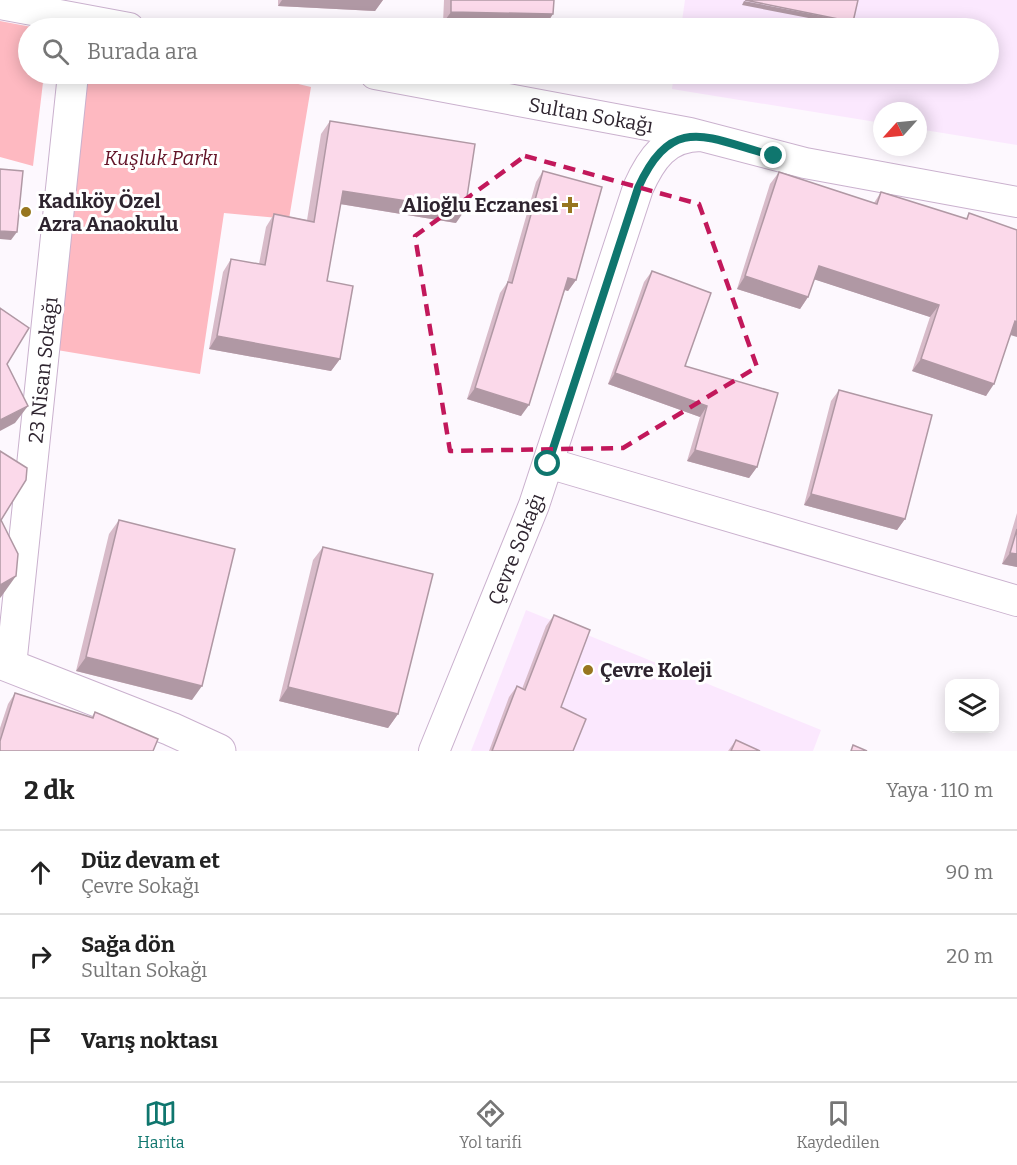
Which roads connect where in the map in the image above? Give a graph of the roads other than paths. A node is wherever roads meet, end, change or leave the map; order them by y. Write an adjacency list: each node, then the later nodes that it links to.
1 (0, 4): 2 (street)
2 (55, 18)
3 (72, 84): 11 (street, 23 Nisan Sokağı)
4 (427, 84): 5 (street, Sultan Sokağı)
5 (614, 120): 6 (street, Sultan Sokağı); 7 (street)
6 (701, 136): 7 (street, Çevre Sokağı); 8 (street, Sultan Sokağı)
7 (638, 188): 9 (street, Çevre Sokağı)
8 (1017, 202)
9 (548, 464): 10 (street); 13 (street, Çevre Sokağı)
10 (1017, 601)
11 (5, 664): 12 (street)
12 (211, 749)
13 (434, 751)

